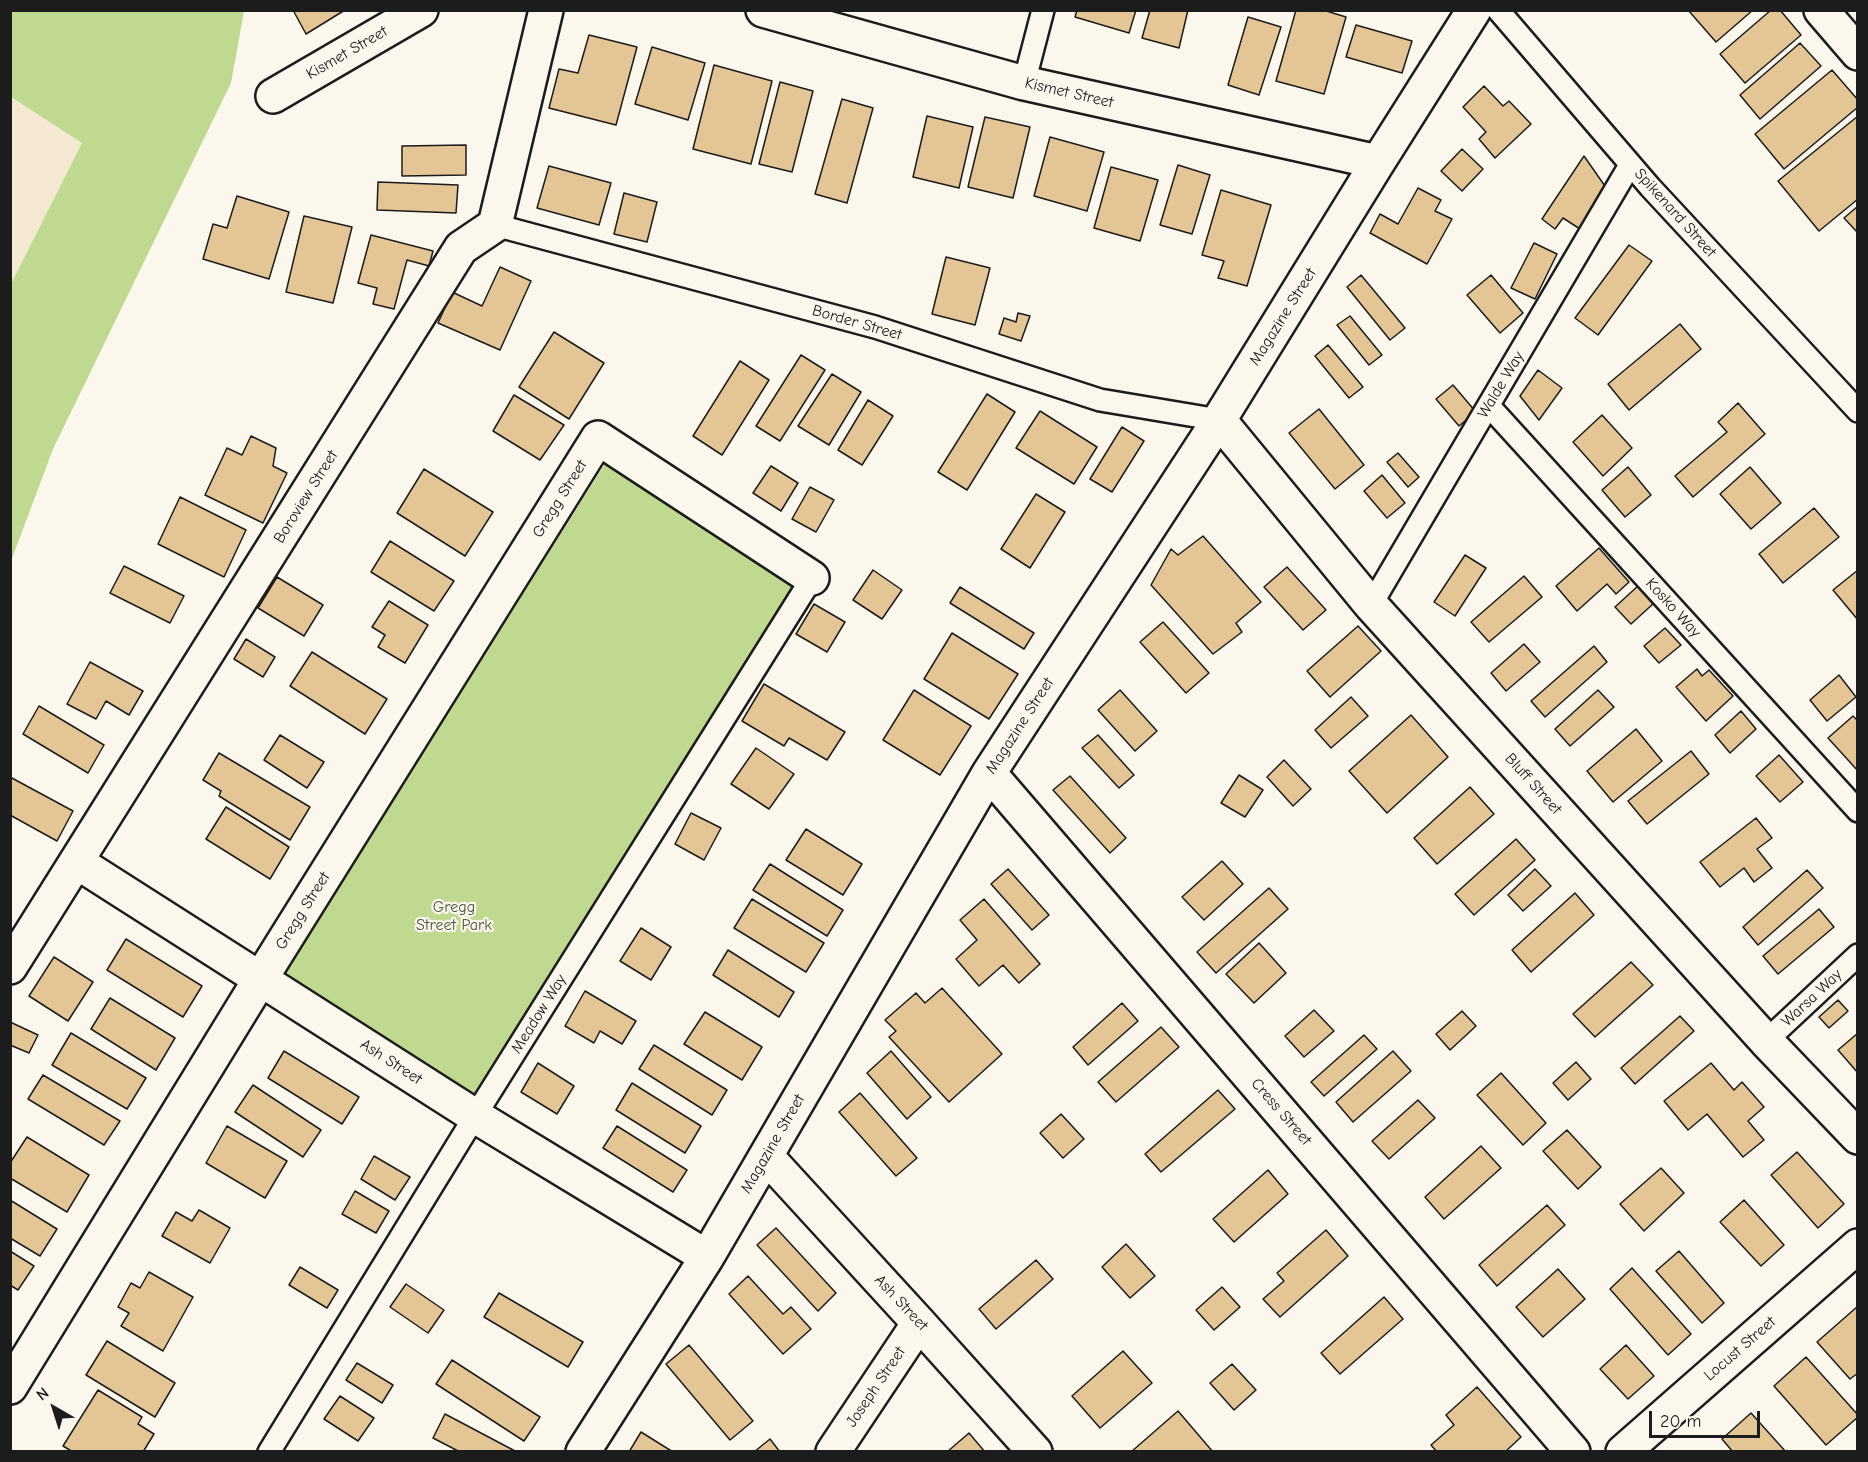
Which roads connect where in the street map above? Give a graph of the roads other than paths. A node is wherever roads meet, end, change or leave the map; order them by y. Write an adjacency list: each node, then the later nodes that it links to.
1 (421, 10): 10 (street, Kismet Street)
2 (546, 10): 13 (street)
3 (763, 10): 9 (street, Kismet Street)
4 (1042, 10): 9 (lane)
5 (1474, 10): 11 (street, Magazine Street)
6 (1498, 10): 12 (lane, Spikenard Street)
7 (1821, 10): 8 (street)
8 (1857, 53)
9 (1024, 83): 11 (street, Kismet Street)
10 (273, 96)
11 (1378, 162): 16 (street, Magazine Street)
12 (1630, 165): 14 (lane, Walde Way); 15 (lane, Spikenard Street)
13 (495, 225): 16 (lane, Border Street); 21 (street, Boroview Street)
14 (1489, 406): 18 (lane, Walde Way); 20 (lane, Kosko Way)
15 (1857, 411)
16 (1219, 420): 18 (street, Bluff Street); 19 (street, Magazine Street)
17 (812, 578): 24 (street, Gregg Street); 26 (lane, Meadow Way)
18 (1371, 605): 25 (street, Bluff Street)
19 (989, 773): 28 (street, Magazine Street); 37 (street, Cress Street)
20 (1857, 811)
21 (77, 862): 23 (street, Boroview Street); 24 (street, Ash Street)
22 (1857, 955): 25 (lane, Warsa Way)
23 (10, 967)
24 (261, 978): 26 (street, Ash Street); 32 (street, Gregg Street)
25 (1766, 1041): 27 (street, Bluff Street)
26 (475, 1116): 30 (street, Ash Street); 33 (lane, Meadow Way)
27 (1857, 1137)
28 (766, 1156): 30 (street, Magazine Street); 31 (street, Ash Street)
29 (1857, 1246): 38 (street, Locust Street)
30 (707, 1257): 34 (street, Magazine Street)
31 (920, 1323): 35 (street, Joseph Street); 36 (street, Ash Street)
32 (10, 1387)
33 (269, 1452)
34 (583, 1452)
35 (833, 1452)
36 (1035, 1452)
37 (1572, 1452)
38 (1623, 1452)

